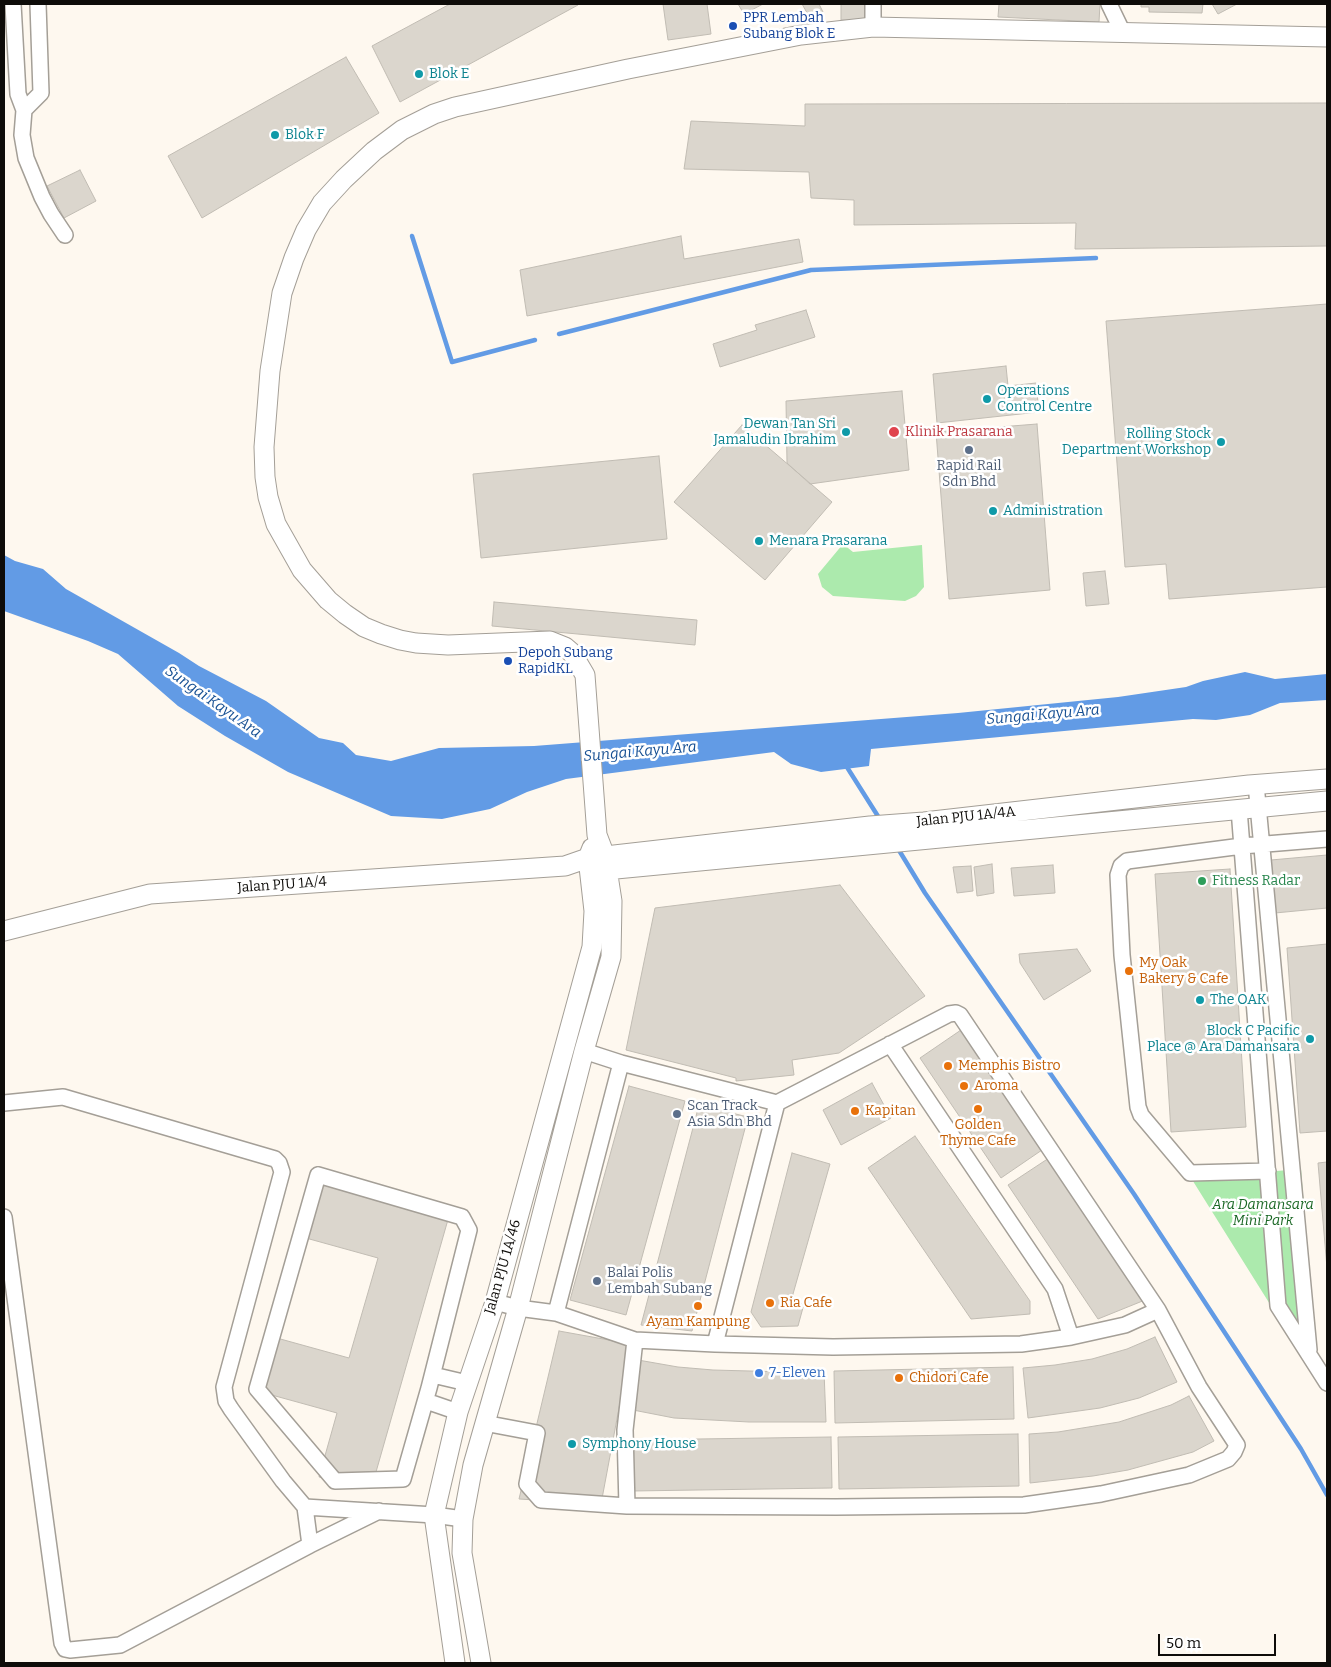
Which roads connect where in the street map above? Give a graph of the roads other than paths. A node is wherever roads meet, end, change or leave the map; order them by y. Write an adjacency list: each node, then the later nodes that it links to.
1 (13, 4): 8 (street)
2 (38, 4): 8 (street)
3 (874, 4): 5 (street)
4 (1109, 4): 6 (street)
5 (873, 26): 6 (street); 20 (street)
6 (1123, 33): 7 (street)
7 (1327, 37)
8 (24, 110): 9 (street)
9 (65, 235)
10 (1327, 778): 11 (street, Jalan PJU 1A/4A)
11 (1256, 784): 13 (street); 15 (street, Jalan PJU 1A/4A)
12 (1327, 801): 13 (street, Jalan PJU 1A/4A)
13 (1258, 807): 14 (street, Jalan PJU 1A/4A); 18 (street)
14 (1239, 809): 15 (street, Jalan PJU 1A/4A); 19 (street)
15 (925, 831): 16 (street, Jalan PJU 1A/4A)
16 (874, 835): 20 (street, Jalan PJU 1A/4A); 21 (street, Jalan PJU 1A/4A)
17 (1327, 839): 18 (street)
18 (1261, 845): 19 (street); 38 (street)
19 (1242, 846): 29 (street); 29 (street)
20 (598, 864): 21 (street, Jalan PJU 1A/4A); 22 (street, Jalan PJU 1A/46); 23 (street, Jalan PJU 1A/4); 31 (street, Jalan PJU 1A/46)
21 (633, 868): 22 (street)
22 (611, 896): 25 (street, Jalan PJU 1A/46)
23 (4, 931)
24 (890, 1044): 27 (street); 33 (street); 35 (street)
25 (584, 1052): 26 (street); 32 (street, Jalan PJU 1A/46)
26 (620, 1063): 27 (street); 34 (street)
27 (777, 1102): 37 (street)
28 (4, 1103): 46 (street)
29 (1268, 1172): 38 (street)
30 (4, 1217): 50 (street)
31 (495, 1302): 32 (street); 40 (street, Jalan PJU 1A/46)
32 (518, 1308): 34 (street); 44 (street, Jalan PJU 1A/46)
33 (1158, 1310): 35 (street); 45 (street)
34 (556, 1313): 36 (street)
35 (1071, 1337): 37 (street)
36 (635, 1340): 37 (street); 45 (street)
37 (716, 1344)
38 (1309, 1354): 41 (street)
39 (433, 1375): 40 (street); 42 (street); 42 (street)
40 (467, 1383): 43 (street, Jalan PJU 1A/46)
41 (1327, 1383)
42 (426, 1401): 43 (street)
43 (458, 1412): 48 (street, Jalan PJU 1A/46)
44 (484, 1423): 45 (street); 49 (street, Jalan PJU 1A/46)
45 (627, 1506)
46 (305, 1507): 47 (street); 50 (street)
47 (378, 1511): 48 (street); 50 (street)
48 (434, 1514): 49 (street); 51 (street, Jalan PJU 1A/46)
49 (462, 1519): 52 (street, Jalan PJU 1A/46)
50 (310, 1545)
51 (455, 1663)
52 (481, 1663)

